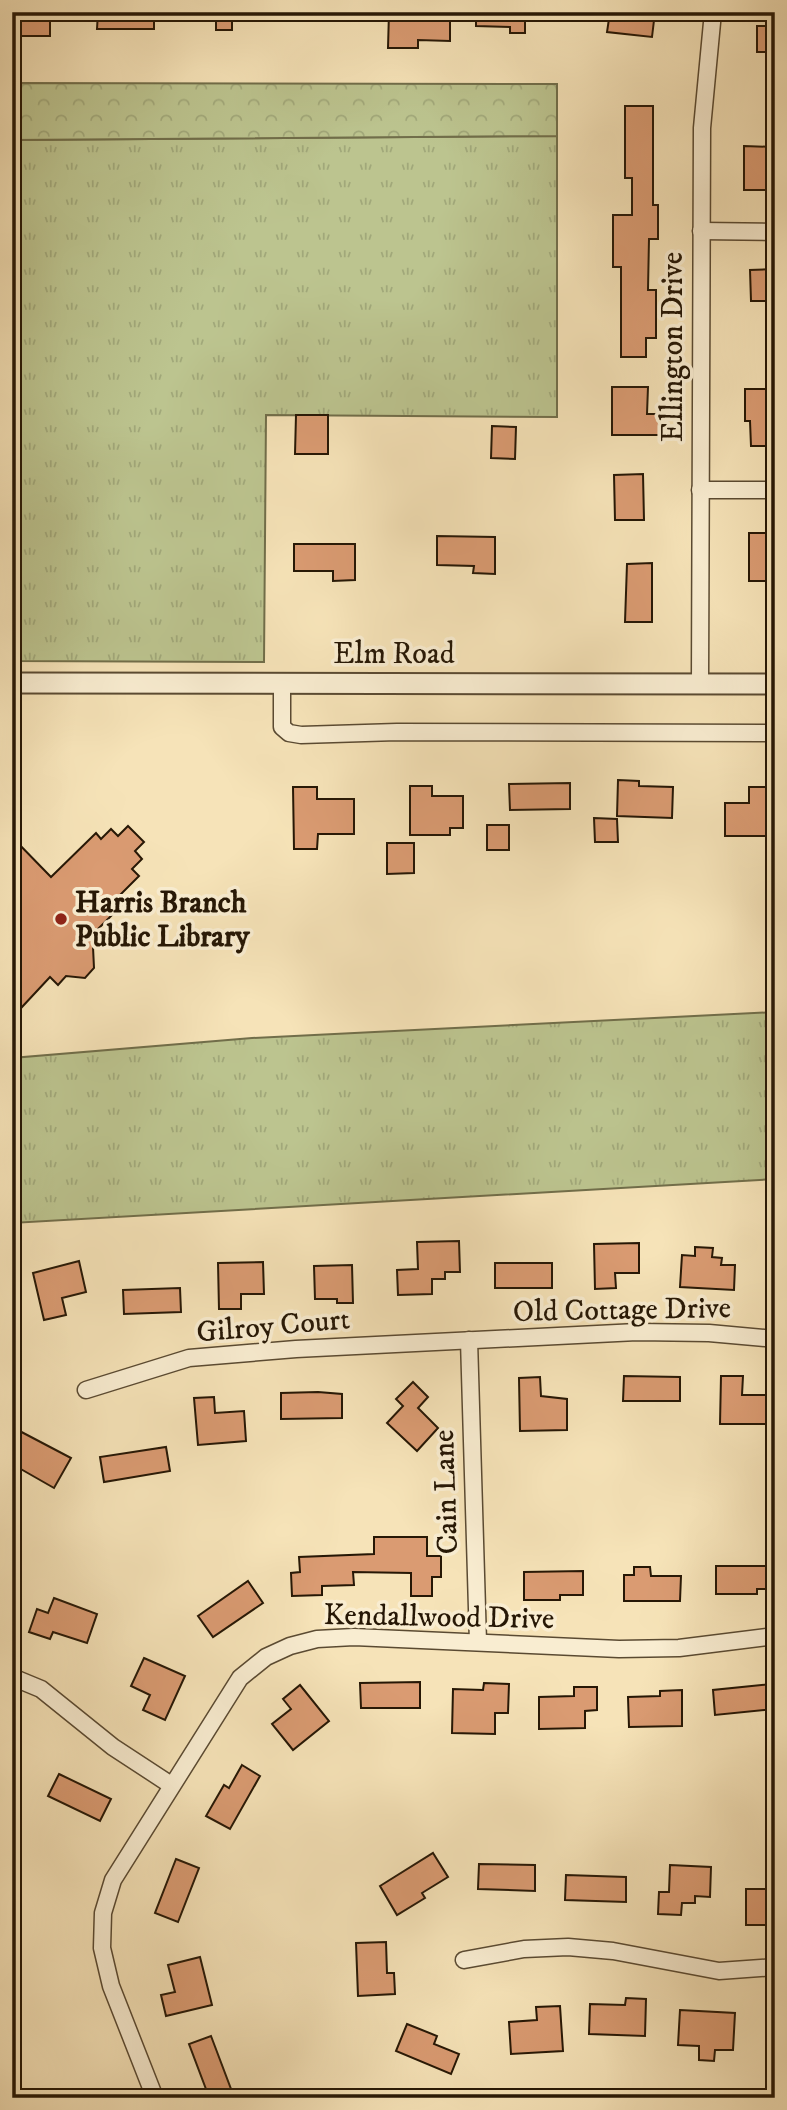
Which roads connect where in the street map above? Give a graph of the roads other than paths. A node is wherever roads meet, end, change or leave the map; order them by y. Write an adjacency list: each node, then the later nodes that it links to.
1 (713, 12): 2 (street, Ellington Drive)
2 (701, 231): 3 (street); 4 (street, Ellington Drive)
3 (775, 232)
4 (699, 490): 5 (street); 8 (street, Ellington Drive)
5 (775, 490)
6 (282, 682): 7 (street, Elm Road); 8 (street, Elm Road); 10 (street)
7 (12, 683)
8 (700, 683): 9 (street, Elm Road)
9 (775, 684)
10 (775, 733)
11 (775, 1339): 12 (street, Old Cottage Drive)
12 (469, 1340): 13 (street, Gilroy Court); 15 (street, Cain Lane)
13 (86, 1390)
14 (775, 1636): 15 (street, Kendallwood Drive)
15 (478, 1642): 17 (street, Kendallwood Drive)
16 (12, 1677): 17 (street)
17 (171, 1785): 20 (street, Kendallwood Drive)
18 (464, 1961): 19 (street)
19 (775, 1967)
20 (155, 2098)

